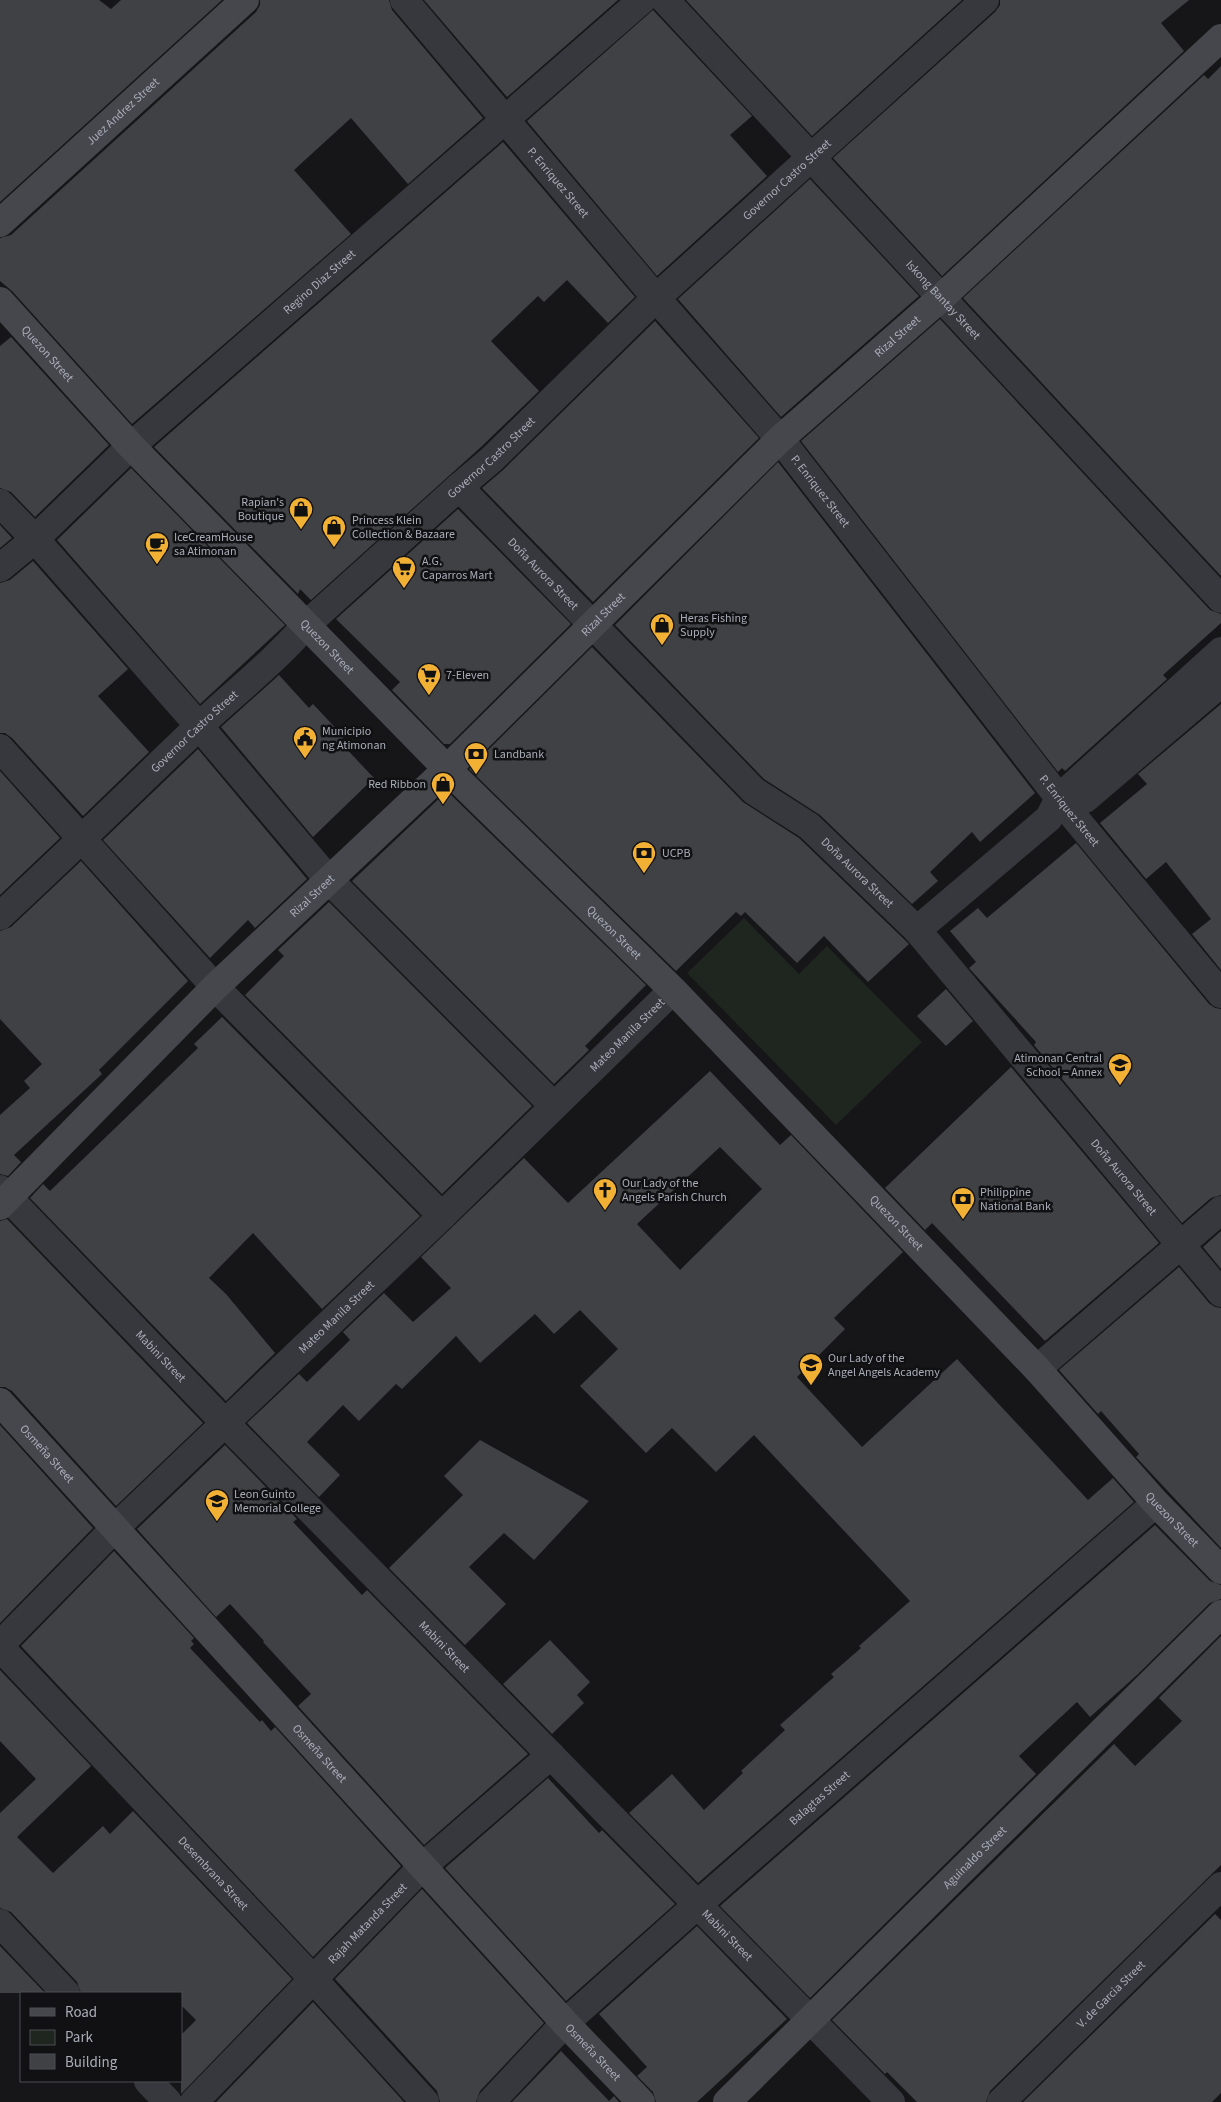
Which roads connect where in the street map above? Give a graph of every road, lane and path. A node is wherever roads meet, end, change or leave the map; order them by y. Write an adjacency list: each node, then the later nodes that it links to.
1 (245, 0): 9 (street, Juez Andrez Street)
2 (404, 0): 7 (street, P. Enriquez Street)
3 (642, 0): 7 (street, Regino Diaz Street)
4 (665, 0): 8 (street, Iskong Bantay Street)
5 (985, 0): 8 (street, Governor Castro Street)
6 (1221, 38): 10 (street, Rizal Street)
7 (507, 119): 11 (street, P. Enriquez Street); 14 (street, Regino Diaz Street)
8 (812, 157): 10 (street, Iskong Bantay Street); 11 (street, Governor Castro Street)
9 (0, 223)
10 (942, 297): 13 (street, Rizal Street); 19 (street, Iskong Bantay Street)
11 (656, 298): 13 (street, P. Enriquez Street); 15 (street, Governor Castro Street)
12 (0, 302): 14 (street, Quezon Street)
13 (780, 439): 20 (street, Rizal Street); 27 (street, P. Enriquez Street)
14 (131, 446): 17 (street, Regino Diaz Street); 21 (street, Quezon Street)
15 (459, 487): 20 (street, Doña Aurora Street); 21 (street, Governor Castro Street)
16 (0, 503): 17 (street)
17 (34, 539): 18 (street, Regino Diaz Street); 24 (street)
18 (0, 568)
19 (1221, 599)
20 (592, 624): 26 (street, Rizal Street); 31 (street, Doña Aurora Street)
21 (306, 625): 24 (street, Governor Castro Street); 26 (street, Quezon Street)
22 (1221, 651): 27 (street)
23 (1221, 683): 27 (street)
24 (199, 726): 28 (street, Governor Castro Street); 29 (street)
25 (0, 748): 28 (street)
26 (447, 769): 29 (street, Rizal Street); 33 (street, Quezon Street)
27 (1060, 809): 31 (street); 34 (street, P. Enriquez Street)
28 (83, 840): 30 (street, Governor Castro Street); 32 (street)
29 (329, 880): 32 (street, Rizal Street); 35 (street)
30 (0, 916)
31 (917, 930): 39 (street, Doña Aurora Street)
32 (215, 987): 36 (street, Rizal Street); 38 (street)
33 (673, 990): 35 (street, Mateo Manila Street); 41 (street, Quezon Street)
34 (1221, 994)
35 (554, 1106): 38 (street, Mateo Manila Street)
36 (3, 1197): 43 (street, Mabini Street)
37 (1221, 1210): 39 (street)
38 (442, 1216): 43 (street, Mateo Manila Street)
39 (1181, 1244): 40 (street, Doña Aurora Street); 41 (street)
40 (1221, 1293)
41 (1037, 1369): 44 (street, Quezon Street)
42 (0, 1402): 45 (street, Osmeña Street)
43 (226, 1423): 45 (street, Mateo Manila Street); 49 (street, Mabini Street)
44 (1156, 1503): 46 (street, Quezon Street); 52 (street, Balagtas Street)
45 (114, 1529): 48 (street, Mateo Manila Street); 50 (street, Osmeña Street)
46 (1221, 1570)
47 (1221, 1614): 56 (street, Aguinaldo Street)
48 (0, 1646): 54 (street, Desembrana Street)
49 (551, 1756): 50 (street, Rajah Matanda Street); 52 (street, Mabini Street)
50 (422, 1866): 54 (street, Rajah Matanda Street); 57 (street, Osmeña Street)
51 (1221, 1886): 66 (street, V. de Garcia Street)
52 (697, 1905): 56 (street, Mabini Street); 57 (street, Balagtas Street)
53 (0, 1923): 55 (street)
54 (314, 1980): 60 (street, Rajah Matanda Street); 61 (street, Desembrana Street)
55 (65, 1992)
56 (812, 2019): 64 (street, Aguinaldo Street); 65 (street, Mabini Street)
57 (565, 2023): 62 (street, Balagtas Street); 63 (street, Osmeña Street)
58 (149, 2082): 59 (street)
59 (168, 2102)
60 (194, 2102)
61 (425, 2102)
62 (491, 2102)
63 (641, 2102)
64 (728, 2102)
65 (892, 2102)
66 (1001, 2102)

